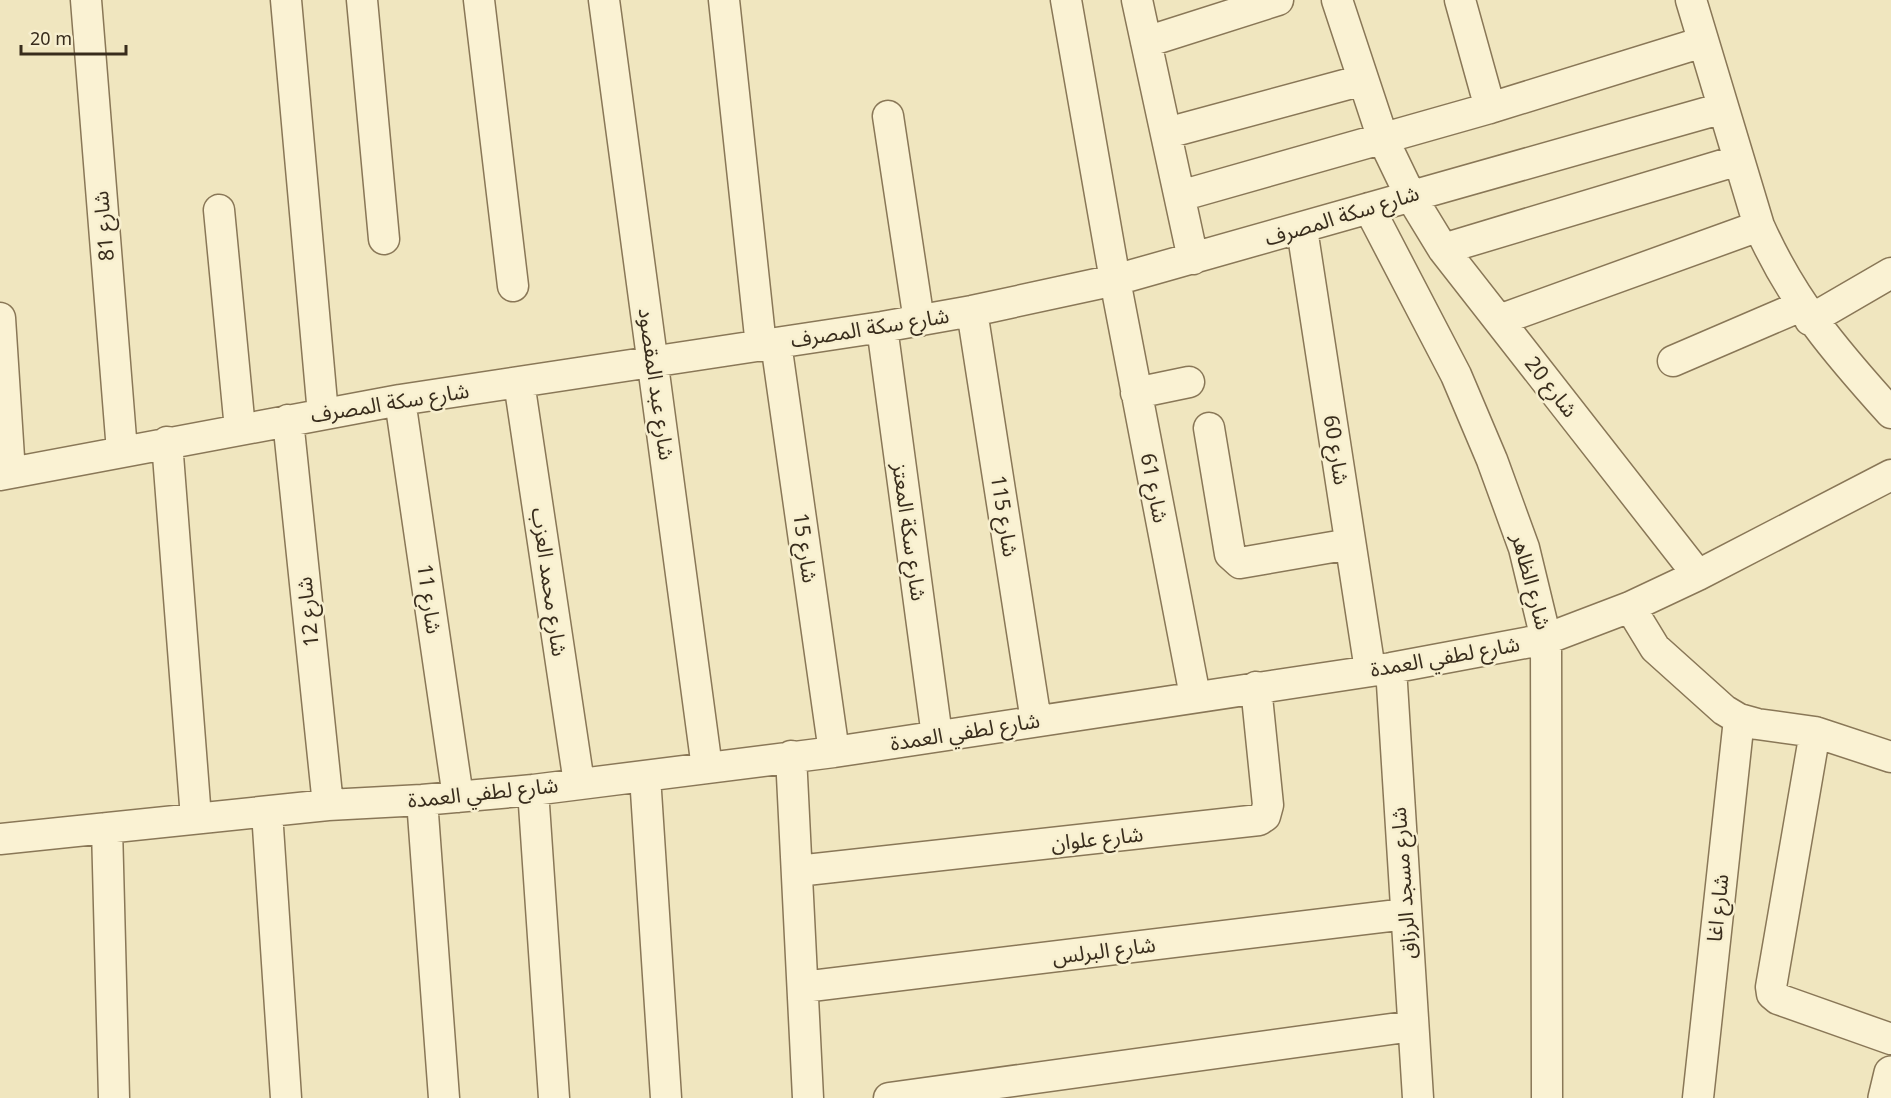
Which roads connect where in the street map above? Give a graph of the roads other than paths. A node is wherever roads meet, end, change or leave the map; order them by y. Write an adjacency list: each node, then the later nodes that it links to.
1 (86, 0): 53 (street, شارع 81)
2 (286, 0): 48 (street)
3 (362, 0): 28 (street)
4 (479, 0): 33 (street)
5 (604, 0): 42 (street, شارع عبد المقصود)
6 (724, 0): 40 (street, شارع 15)
7 (1066, 0): 32 (street, شارع 61)
8 (1137, 0): 13 (street)
9 (1278, 0): 13 (street)
10 (1337, 0): 15 (street, شارع 20)
11 (1460, 0): 16 (street)
12 (1691, 0): 14 (street)
13 (1146, 42): 19 (street)
14 (1703, 42): 16 (street); 17 (street)
15 (1363, 80): 19 (street); 20 (street, شارع 20)
16 (1490, 108): 20 (street)
17 (1723, 108): 21 (street); 22 (street, شارع سكة المصرف)
18 (888, 116): 38 (street)
19 (1167, 134): 23 (street)
20 (1383, 139): 22 (street, شارع 20); 23 (street)
21 (1739, 160): 26 (street); 29 (street)
22 (1410, 195): 24 (street, شارع سكة المصرف); 29 (street, شارع 20)
23 (1180, 196): 30 (street)
24 (1369, 207): 27 (street, شارع سكة المصرف); 59 (street, شارع الظاهر)
25 (219, 210): 51 (street)
26 (1759, 226): 35 (street); 37 (street)
27 (1302, 229): 30 (street, شارع سكة المصرف); 56 (street, شارع 60)
28 (384, 239)
29 (1443, 249): 37 (street, شارع 20)
30 (1193, 259): 32 (street, شارع سكة المصرف)
31 (1891, 273): 35 (street)
32 (1115, 280): 34 (street, شارع سكة المصرف); 45 (street, شارع 61)
33 (513, 286)
34 (972, 311): 38 (street, شارع سكة المصرف); 64 (street, شارع 115)
35 (1806, 313): 41 (street); 47 (street)
36 (0, 318): 54 (street)
37 (1499, 320): 57 (street, شارع 20)
38 (919, 321): 39 (street, شارع سكة المصرف)
39 (882, 327): 40 (street, شارع سكة المصرف); 66 (street, شارع سكة المعتز)
40 (768, 344): 42 (street, شارع سكة المصرف); 67 (street, شارع 15)
41 (1673, 361)
42 (653, 362): 43 (street, شارع سكة المصرف); 70 (street, شارع عبد المقصود)
43 (519, 382): 46 (street, شارع سكة المصرف); 72 (street, شارع محمد العزب)
44 (1189, 382): 45 (street)
45 (1136, 393): 62 (street, شارع 61)
46 (400, 400): 48 (street, شارع سكة المصرف); 74 (street, شارع 11)
47 (1891, 413)
48 (323, 414): 49 (street, شارع سكة المصرف)
49 (288, 420): 51 (street, شارع سكة المصرف); 76 (street, شارع 12)
50 (1209, 428): 56 (street)
51 (240, 429): 52 (street, شارع سكة المصرف)
52 (167, 442): 53 (street, شارع سكة المصرف); 78 (street)
53 (122, 451): 54 (street, شارع سكة المصرف)
54 (5, 474)
55 (1891, 476): 57 (street, شارع لطفي العمدة)
56 (1350, 544): 60 (street, شارع 60)
57 (1698, 575): 58 (street, شارع لطفي العمدة)
58 (1630, 607): 59 (street, شارع لطفي العمدة); 63 (street)
59 (1546, 639): 60 (street, شارع لطفي العمدة); 95 (street, شارع الظاهر)
60 (1380, 669): 61 (street, شارع لطفي العمدة); 82 (street, شارع مسجد الرزاق)
61 (1256, 687): 62 (street, شارع لطفي العمدة); 81 (street, شارع علوان)
62 (1195, 696): 64 (street, شارع لطفي العمدة)
63 (1738, 719): 65 (street); 96 (street, شارع اغا)
64 (1036, 721): 66 (street, شارع لطفي العمدة)
65 (1815, 732): 69 (street); 85 (street)
66 (937, 736): 67 (street, شارع لطفي العمدة)
67 (834, 752): 68 (street, شارع لطفي العمدة)
68 (791, 756): 70 (street, شارع لطفي العمدة); 81 (street)
69 (1891, 757)
70 (707, 768): 71 (street, شارع لطفي العمدة)
71 (645, 776): 72 (street, شارع لطفي العمدة); 91 (street)
72 (579, 783): 73 (street, شارع لطفي العمدة)
73 (533, 790): 74 (street, شارع لطفي العمدة); 90 (street)
74 (458, 797): 75 (street, شارع لطفي العمدة)
75 (422, 800): 76 (street, شارع لطفي العمدة); 89 (street)
76 (328, 805): 77 (street, شارع لطفي العمدة)
77 (267, 812): 78 (street, شارع لطفي العمدة); 88 (street)
78 (196, 818): 79 (street, شارع لطفي العمدة)
79 (108, 828): 80 (street, شارع لطفي العمدة); 87 (street)
80 (0, 839)
81 (797, 871): 83 (street)
82 (1406, 914): 83 (street, شارع البرلس); 84 (street, شارع مسجد الرزاق)
83 (803, 987): 92 (street)
84 (1413, 1026): 93 (street); 94 (street, شارع مسجد الرزاق)
85 (1891, 1040)
86 (1891, 1073): 97 (street)
87 (114, 1098)
88 (286, 1098)
89 (444, 1098)
90 (554, 1098)
91 (666, 1098)
92 (808, 1098)
93 (889, 1098)
94 (1418, 1098)
95 (1547, 1098)
96 (1698, 1098)
97 (1885, 1098)

